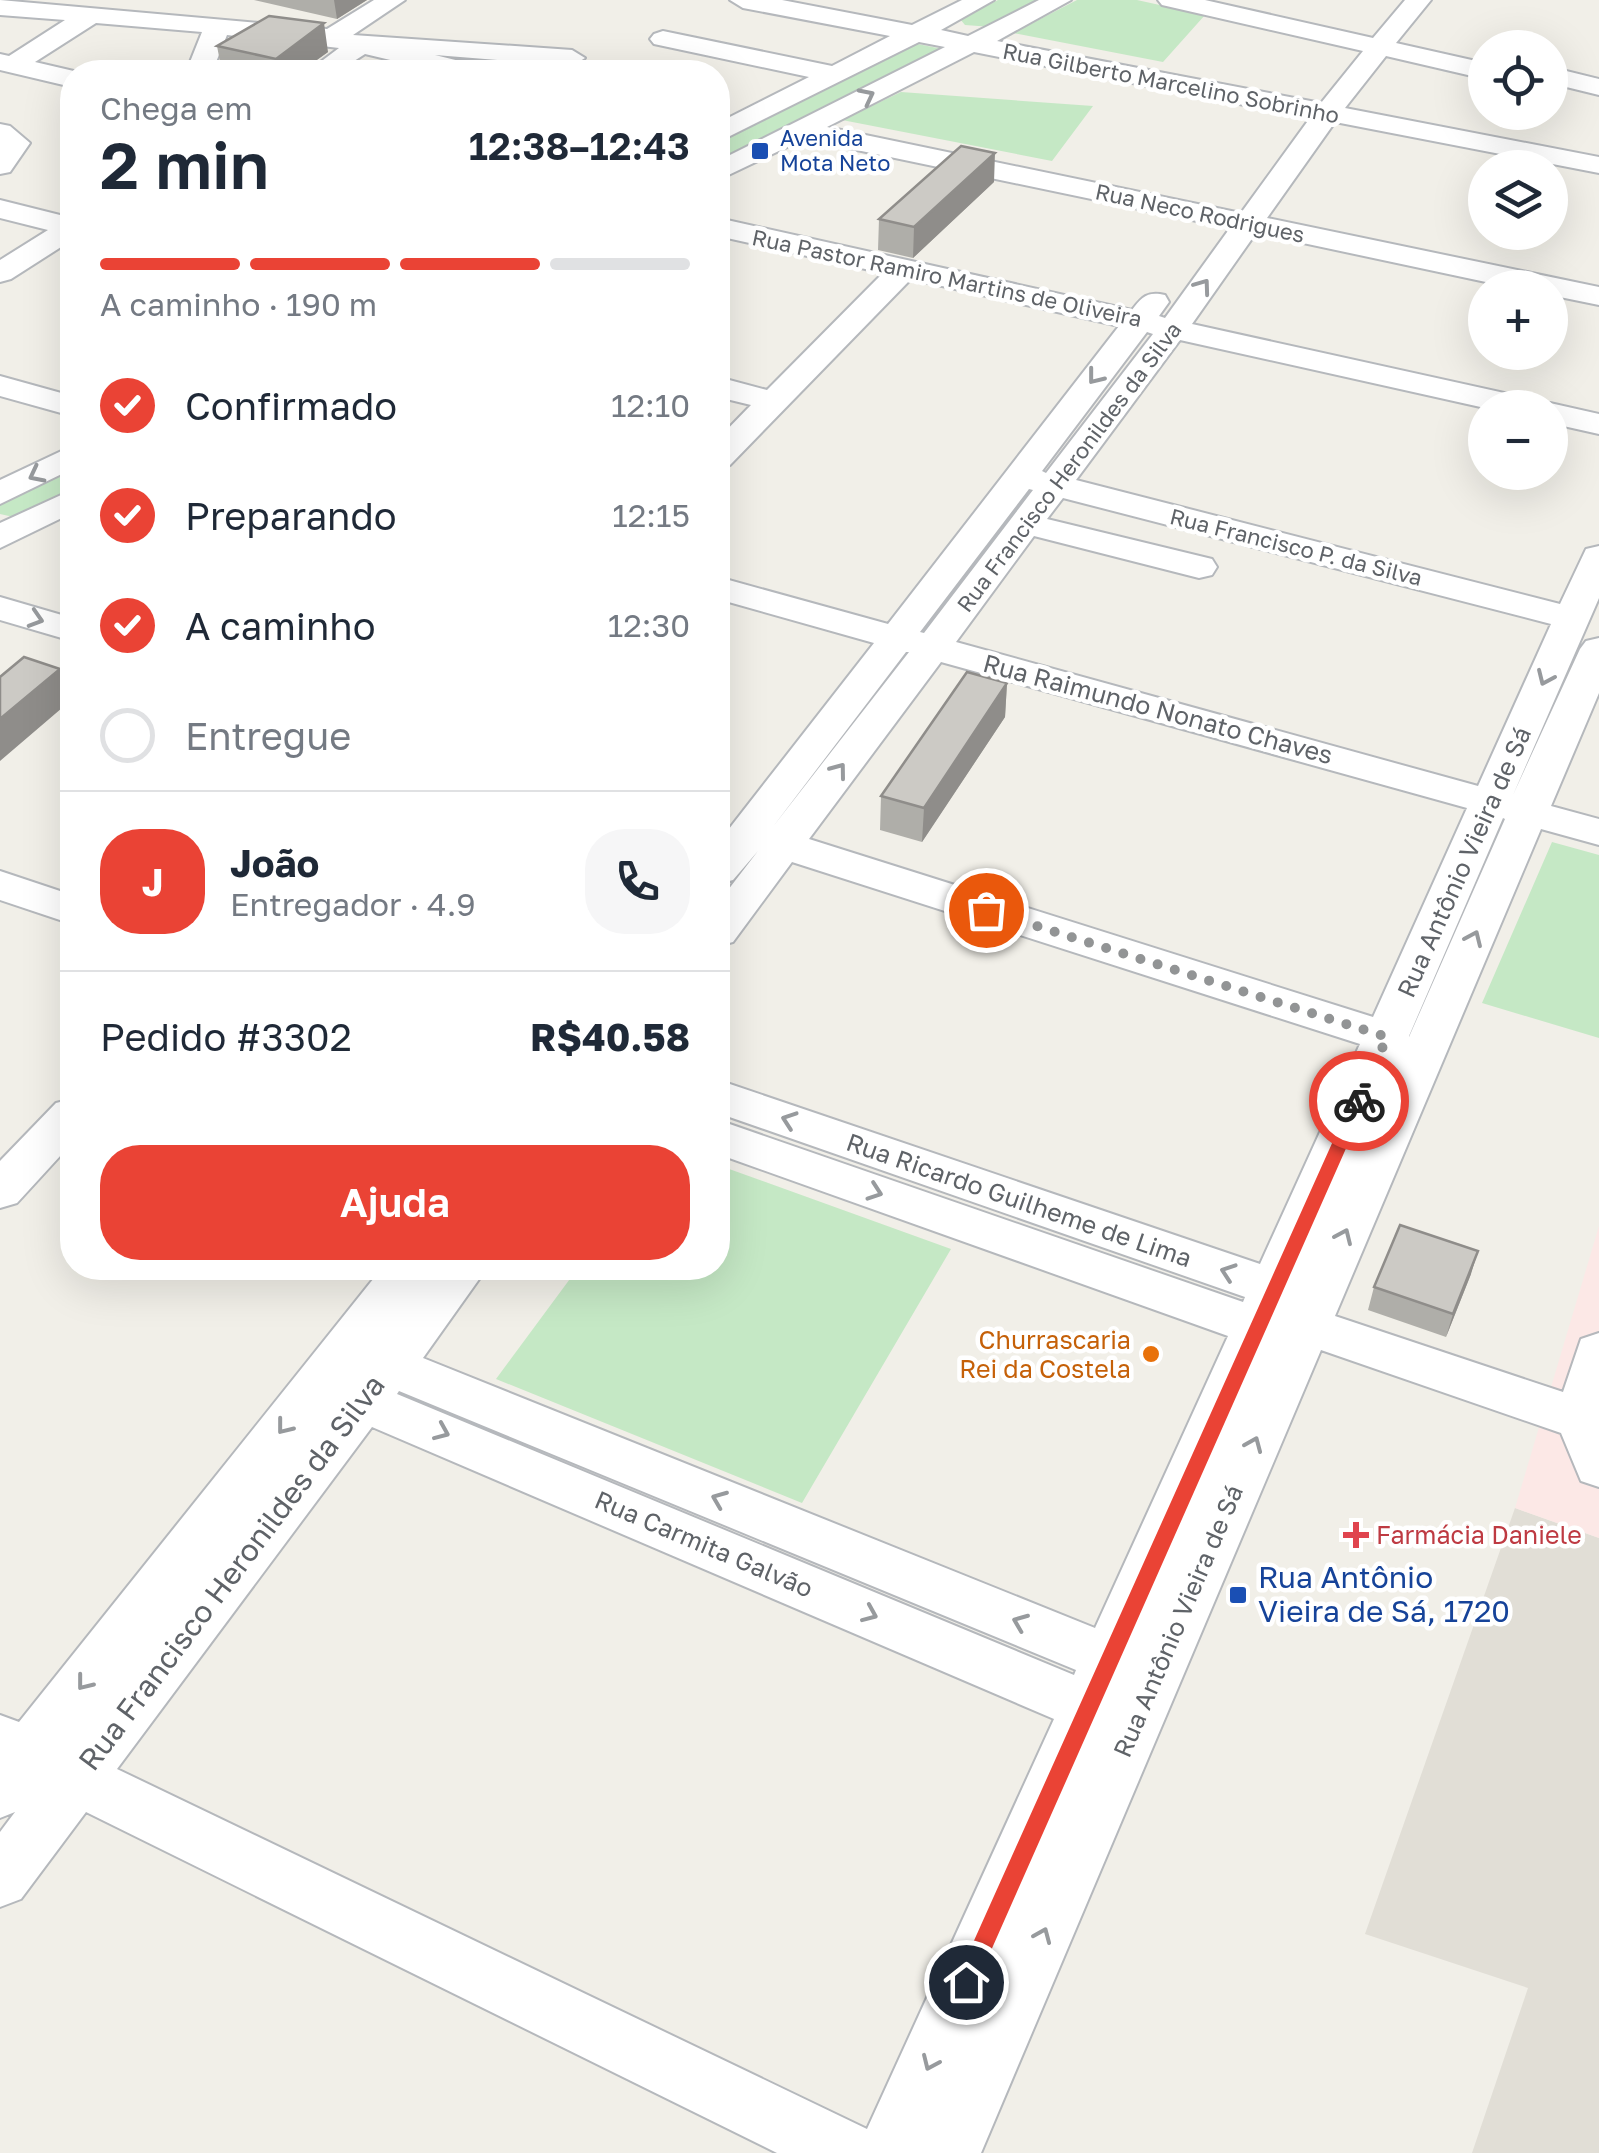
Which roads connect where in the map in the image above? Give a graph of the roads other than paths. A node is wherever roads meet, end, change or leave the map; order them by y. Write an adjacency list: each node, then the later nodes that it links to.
1 (392, 0): 14 (street)
2 (743, 0): 12 (street, Rua Gilberto Marcelino Sobrinho)
3 (806, 0): 12 (street, Rua Gilberto Marcelino Sobrinho)
4 (981, 0): 12 (street)
5 (1058, 0): 15 (street)
6 (1171, 0): 17 (street)
7 (1214, 0): 17 (street)
8 (1396, 0): 17 (street, Rua Francisco Heronildes da Silva)
9 (1418, 0): 17 (street, Rua Francisco Heronildes da Silva)
10 (0, 7): 11 (street)
11 (91, 15): 13 (street); 24 (street)
12 (923, 19): 15 (street, Rua Gilberto Marcelino Sobrinho); 26 (street)
13 (218, 26): 14 (street); 21 (street)
14 (331, 38): 18 (street)
15 (978, 39): 32 (street, Rua Gilberto Marcelino Sobrinho); 34 (street, one-way to 15)
16 (663, 40): 26 (street)
17 (1374, 40): 19 (street); 25 (street); 32 (street, Rua Francisco Heronildes da Silva)
18 (361, 46): 20 (street); 22 (street); 23 (street)
19 (1468, 57)
20 (572, 58)
21 (204, 60)
22 (339, 60)
23 (420, 60)
24 (7, 63): 27 (street)
25 (1468, 66)
26 (833, 74): 33 (street)
27 (60, 76)
28 (1568, 79): 29 (street)
29 (1599, 86)
30 (1568, 90): 31 (street)
31 (1599, 97)
32 (1321, 105): 36 (street, Rua Gilberto Marcelino Sobrinho); 37 (street, Rua Gilberto Marcelino Sobrinho); 41 (street, Rua Francisco Heronildes da Silva)
33 (730, 126)
34 (810, 126): 39 (street); 41 (street, Rua Neco Rodrigues)
35 (0, 132): 38 (street)
36 (1599, 152)
37 (1599, 165)
38 (0, 166)
39 (730, 166)
40 (0, 208): 42 (street)
41 (1240, 214): 46 (street, Rua Neco Rodrigues); 51 (street, Rua Francisco Heronildes da Silva)
42 (60, 224)
43 (730, 230): 48 (street, Rua Pastor Ramiro Martins de Oliveira)
44 (60, 235): 47 (street)
45 (730, 247): 48 (street, Rua Pastor Ramiro Martins de Oliveira)
46 (1509, 269): 49 (street, Rua Neco Rodrigues); 50 (street, Rua Neco Rodrigues)
47 (0, 273)
48 (883, 274): 51 (street, Rua Pastor Ramiro Martins de Oliveira); 53 (street)
49 (1599, 279)
50 (1599, 296)
51 (1150, 332): 54 (street, Rua Pastor Ramiro Martins de Oliveira); 56 (street, Rua Pastor Ramiro Martins de Oliveira); 63 (street, Rua Francisco Heronildes da Silva, one-way to 63); 64 (street, Rua Francisco Heronildes da Silva)
52 (0, 386): 55 (street)
53 (746, 395): 59 (street)
54 (1468, 396)
55 (60, 403)
56 (1468, 413)
57 (1568, 417): 58 (street)
58 (1599, 424)
59 (730, 431)
60 (1568, 435): 61 (street)
61 (1599, 442)
62 (60, 462): 65 (street, one-way to 65)
63 (1027, 466): 64 (street, Rua Francisco P. da Silva); 77 (street, Rua Francisco Heronildes da Silva)
64 (1062, 476): 67 (street, Rua Francisco Heronildes da Silva); 74 (street, Rua Francisco P. da Silva)
65 (0, 494)
66 (60, 506): 68 (street)
67 (1026, 524): 69 (street); 77 (street, Rua Francisco Heronildes da Silva)
68 (0, 537)
69 (1199, 567)
70 (730, 570): 77 (street, Rua Raimundo Nonato Chaves)
71 (0, 582): 73 (street)
72 (730, 591): 77 (street, Rua Raimundo Nonato Chaves)
73 (60, 600)
74 (1588, 604): 78 (street, Rua Antônio Vieira de Sá)
75 (0, 608): 76 (street, one-way to 76)
76 (60, 626)
77 (921, 633): 78 (street, Rua Raimundo Nonato Chaves); 80 (street, Rua Francisco Heronildes da Silva)
78 (1515, 797): 79 (street, Rua Raimundo Nonato Chaves); 81 (street, Rua Raimundo Nonato Chaves); 87 (street, Rua Antônio Vieira de Sá); 94 (street, Rua Antônio Vieira de Sá, one-way to 78)
79 (1599, 808)
80 (773, 829): 82 (street, Rua Francisco Heronildes da Silva); 86 (street, Rua Francisco Heronildes da Silva); 87 (street)
81 (1599, 832)
82 (730, 862)
83 (4, 867): 84 (street); 85 (street)
84 (60, 875)
85 (60, 902)
86 (730, 910)
87 (1393, 1023): 94 (street, Rua Antônio Vieira de Sá)
88 (730, 1101): 94 (street, Rua Ricardo Guilheme de Lima, one-way to 88)
89 (60, 1128): 91 (street)
90 (730, 1140): 94 (street, Rua Ricardo Guilheme de Lima, one-way to 94)
91 (0, 1191)
92 (403, 1280): 96 (street, Rua Francisco Heronildes da Silva)
93 (451, 1280): 96 (street, Rua Francisco Heronildes da Silva)
94 (1280, 1314): 97 (street, Rua Ricardo Guilheme de Lima); 99 (street, Rua Antônio Vieira de Sá); 105 (street, Rua Antônio Vieira de Sá, one-way to 94)
95 (1599, 1353): 97 (street)
96 (355, 1373): 99 (street, Rua Carmita Galvão, one-way to 96); 100 (street, Rua Carmita Galvão, one-way to 100); 101 (street, Rua Francisco Heronildes da Silva)
97 (1590, 1416): 98 (street)
98 (1599, 1466)
99 (1110, 1659): 100 (street, Rua Antônio Vieira de Sá)
100 (1088, 1707): 104 (street, Rua Antônio Vieira de Sá, one-way to 104)
101 (26, 1766): 102 (street, Rua Francisco Heronildes da Silva); 103 (street)
102 (0, 1879)
103 (846, 2153)
104 (890, 2153)
105 (948, 2153)

